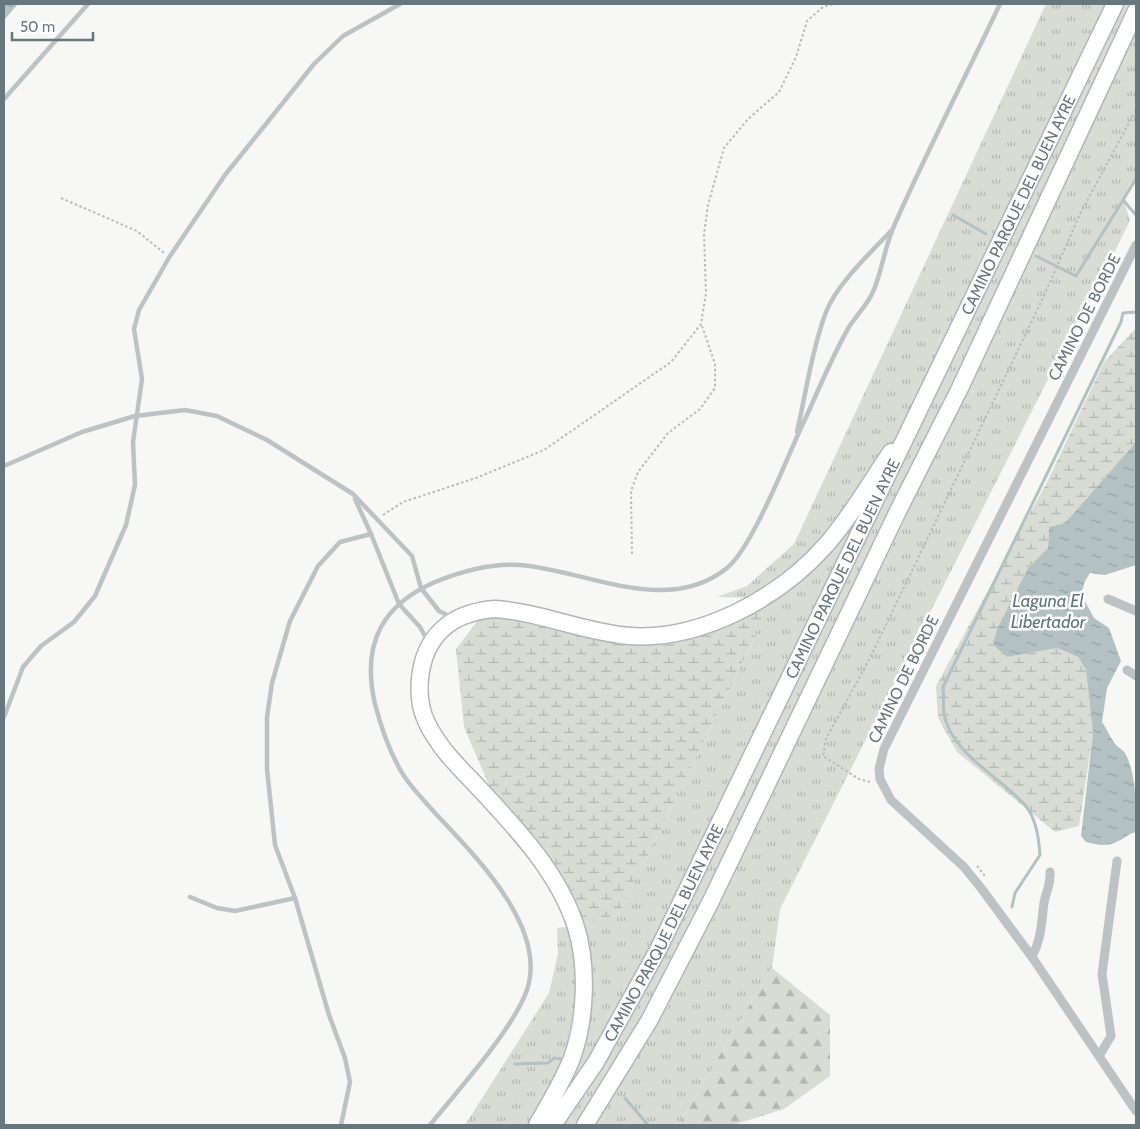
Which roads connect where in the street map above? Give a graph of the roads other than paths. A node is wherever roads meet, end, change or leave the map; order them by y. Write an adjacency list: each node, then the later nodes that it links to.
1 (88, 4): 6 (lane)
2 (400, 4): 10 (lane)
3 (1000, 4): 7 (lane)
4 (1114, 4): 9 (highway, CAMINO PARQUE DEL BUEN AYRE)
5 (1136, 11): 35 (highway, CAMINO PARQUE DEL BUEN AYRE)
6 (4, 98)
7 (892, 230): 11 (lane); 11 (lane)
8 (1136, 245): 28 (street, CAMINO DE BORDE)
9 (920, 409): 19 (highway); 34 (highway, CAMINO PARQUE DEL BUEN AYRE)
10 (135, 416): 12 (lane); 13 (lane); 23 (lane)
11 (796, 439): 15 (lane)
12 (4, 466)
13 (353, 494): 14 (lane); 15 (lane)
14 (371, 534): 17 (lane); 27 (lane)
15 (420, 588): 17 (lane); 19 (lane)
16 (1108, 599): 18 (street)
17 (399, 604): 20 (lane); 32 (lane)
18 (1136, 611)
19 (460, 618): 20 (highway)
20 (428, 649): 33 (highway)
21 (1127, 670): 22 (street)
22 (1136, 676)
23 (4, 717)
24 (1117, 861): 29 (street)
25 (1050, 872): 28 (street)
26 (190, 897): 27 (lane)
27 (295, 898): 31 (lane)
28 (1032, 958): 29 (street)
29 (1099, 1056): 30 (street)
30 (1136, 1110)
31 (341, 1125)
32 (430, 1125)
33 (537, 1125)
34 (553, 1125)
35 (585, 1125)

